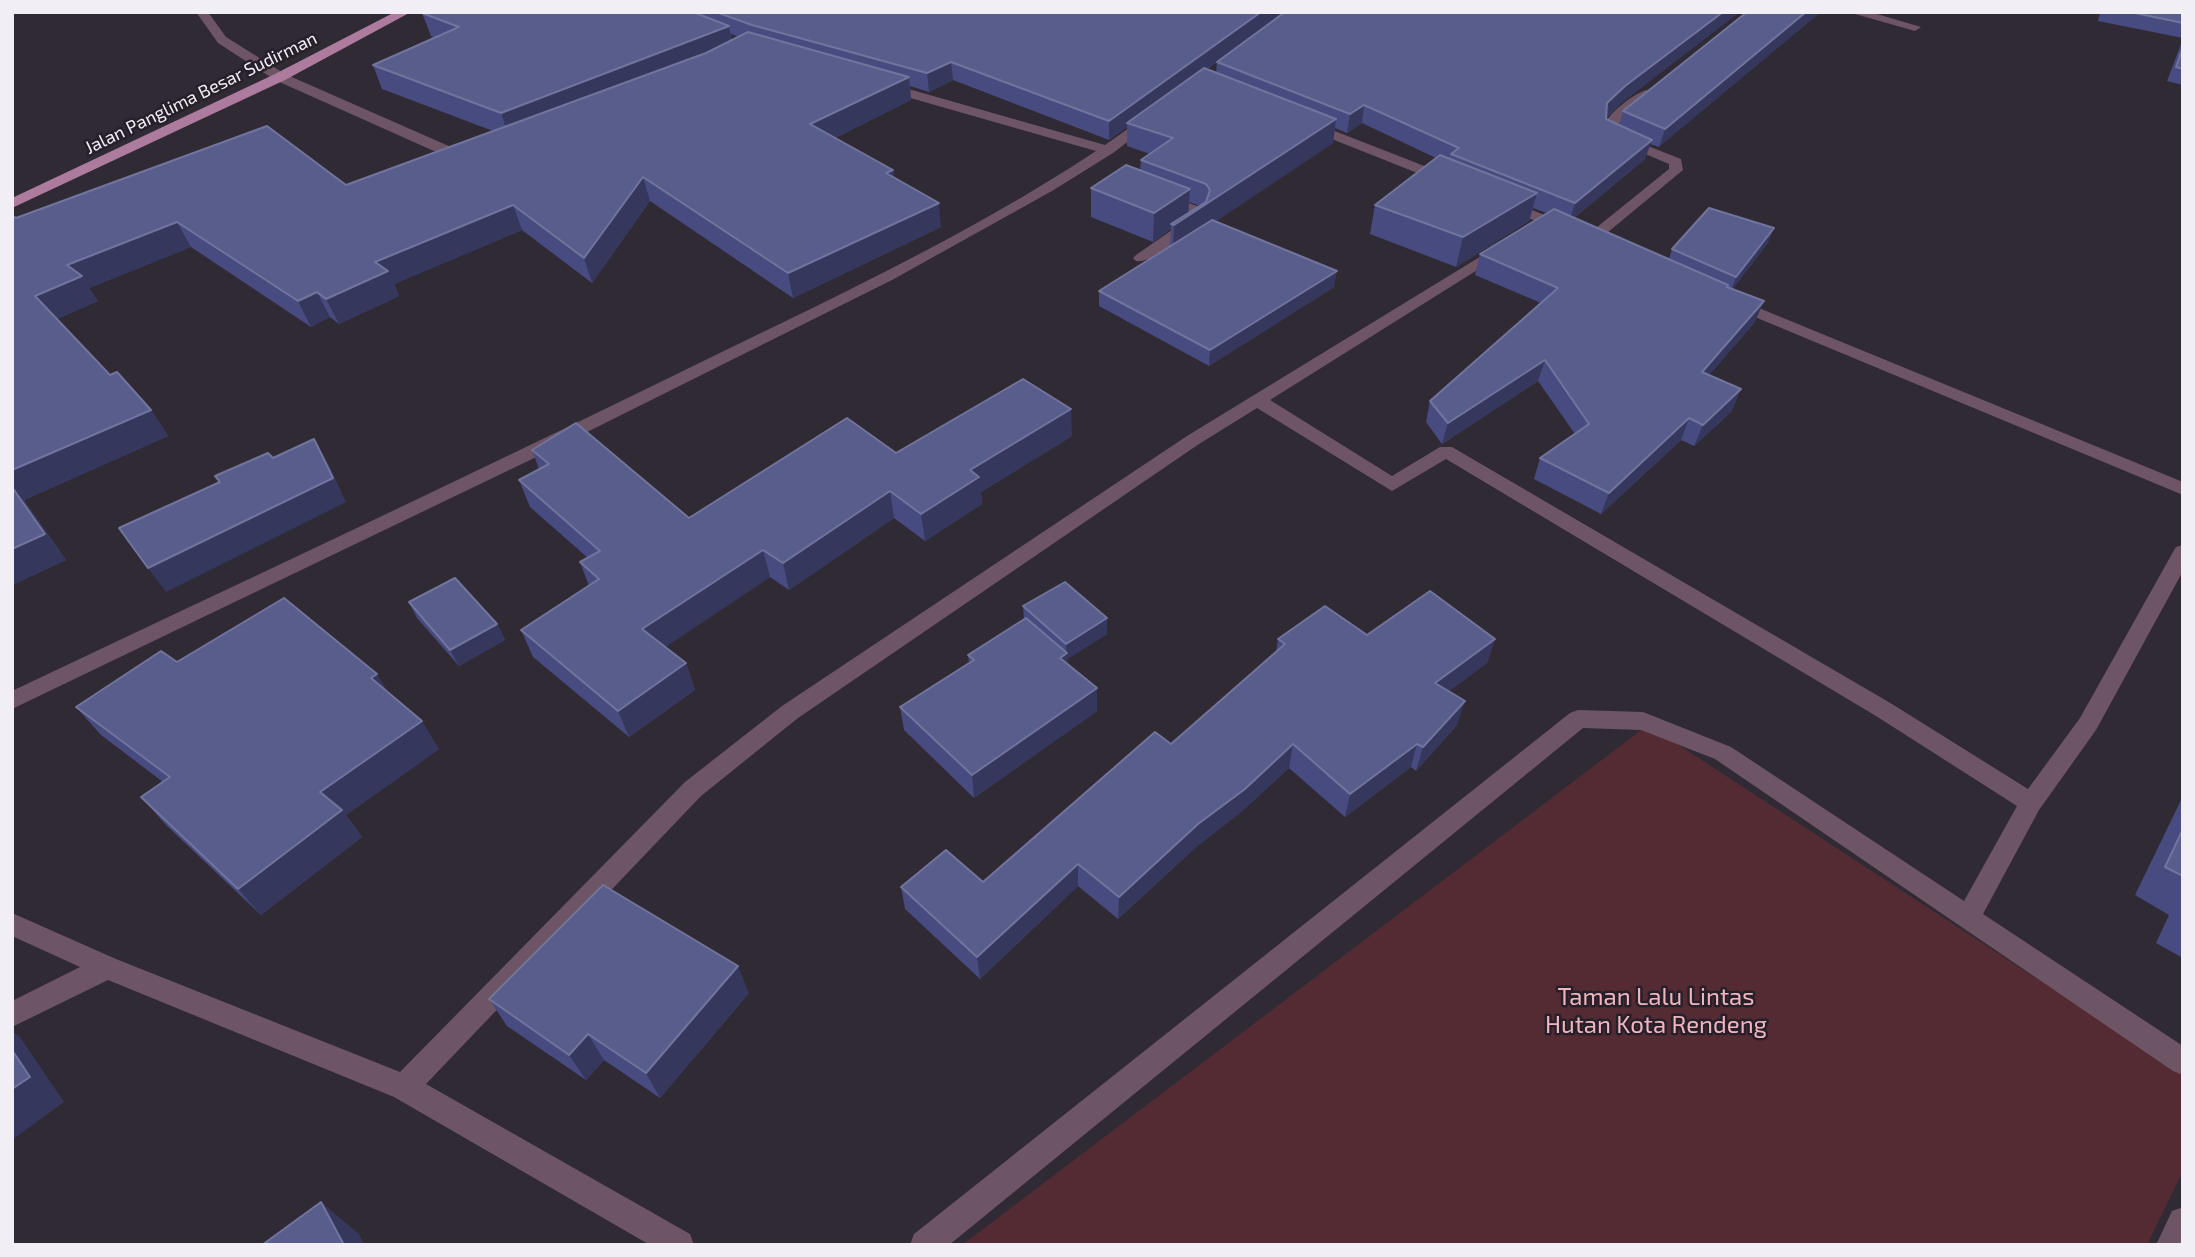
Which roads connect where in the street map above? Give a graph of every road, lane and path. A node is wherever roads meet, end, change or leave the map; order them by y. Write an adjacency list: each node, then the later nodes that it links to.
1 (202, 12): 5 (street)
2 (405, 12): 5 (main road, Jalan Panglima Besar Sudirman)
3 (1854, 12): 4 (street)
4 (1915, 27)
5 (279, 77): 11 (street); 15 (main road, Jalan Panglima Besar Sudirman)
6 (870, 82): 10 (street)
7 (1657, 86): 16 (street)
8 (1159, 112): 10 (street)
9 (1290, 118): 12 (street)
10 (1108, 150): 22 (street)
11 (478, 157)
12 (1457, 184)
13 (1145, 192): 17 (street)
14 (1483, 195): 16 (street)
15 (12, 204)
16 (1547, 220): 19 (street)
17 (1141, 258)
18 (1715, 294): 20 (street)
19 (1257, 400): 23 (street); 29 (street)
20 (2183, 489)
21 (2183, 552): 23 (street)
22 (12, 701)
23 (2031, 803): 24 (street)
24 (1968, 918): 28 (street); 32 (street)
25 (12, 924): 26 (street)
26 (107, 967): 27 (street); 29 (street)
27 (12, 1015)
28 (2183, 1062)
29 (404, 1087): 31 (street)
30 (2183, 1222): 33 (street)
31 (679, 1245)
32 (925, 1245)
33 (2171, 1245)

